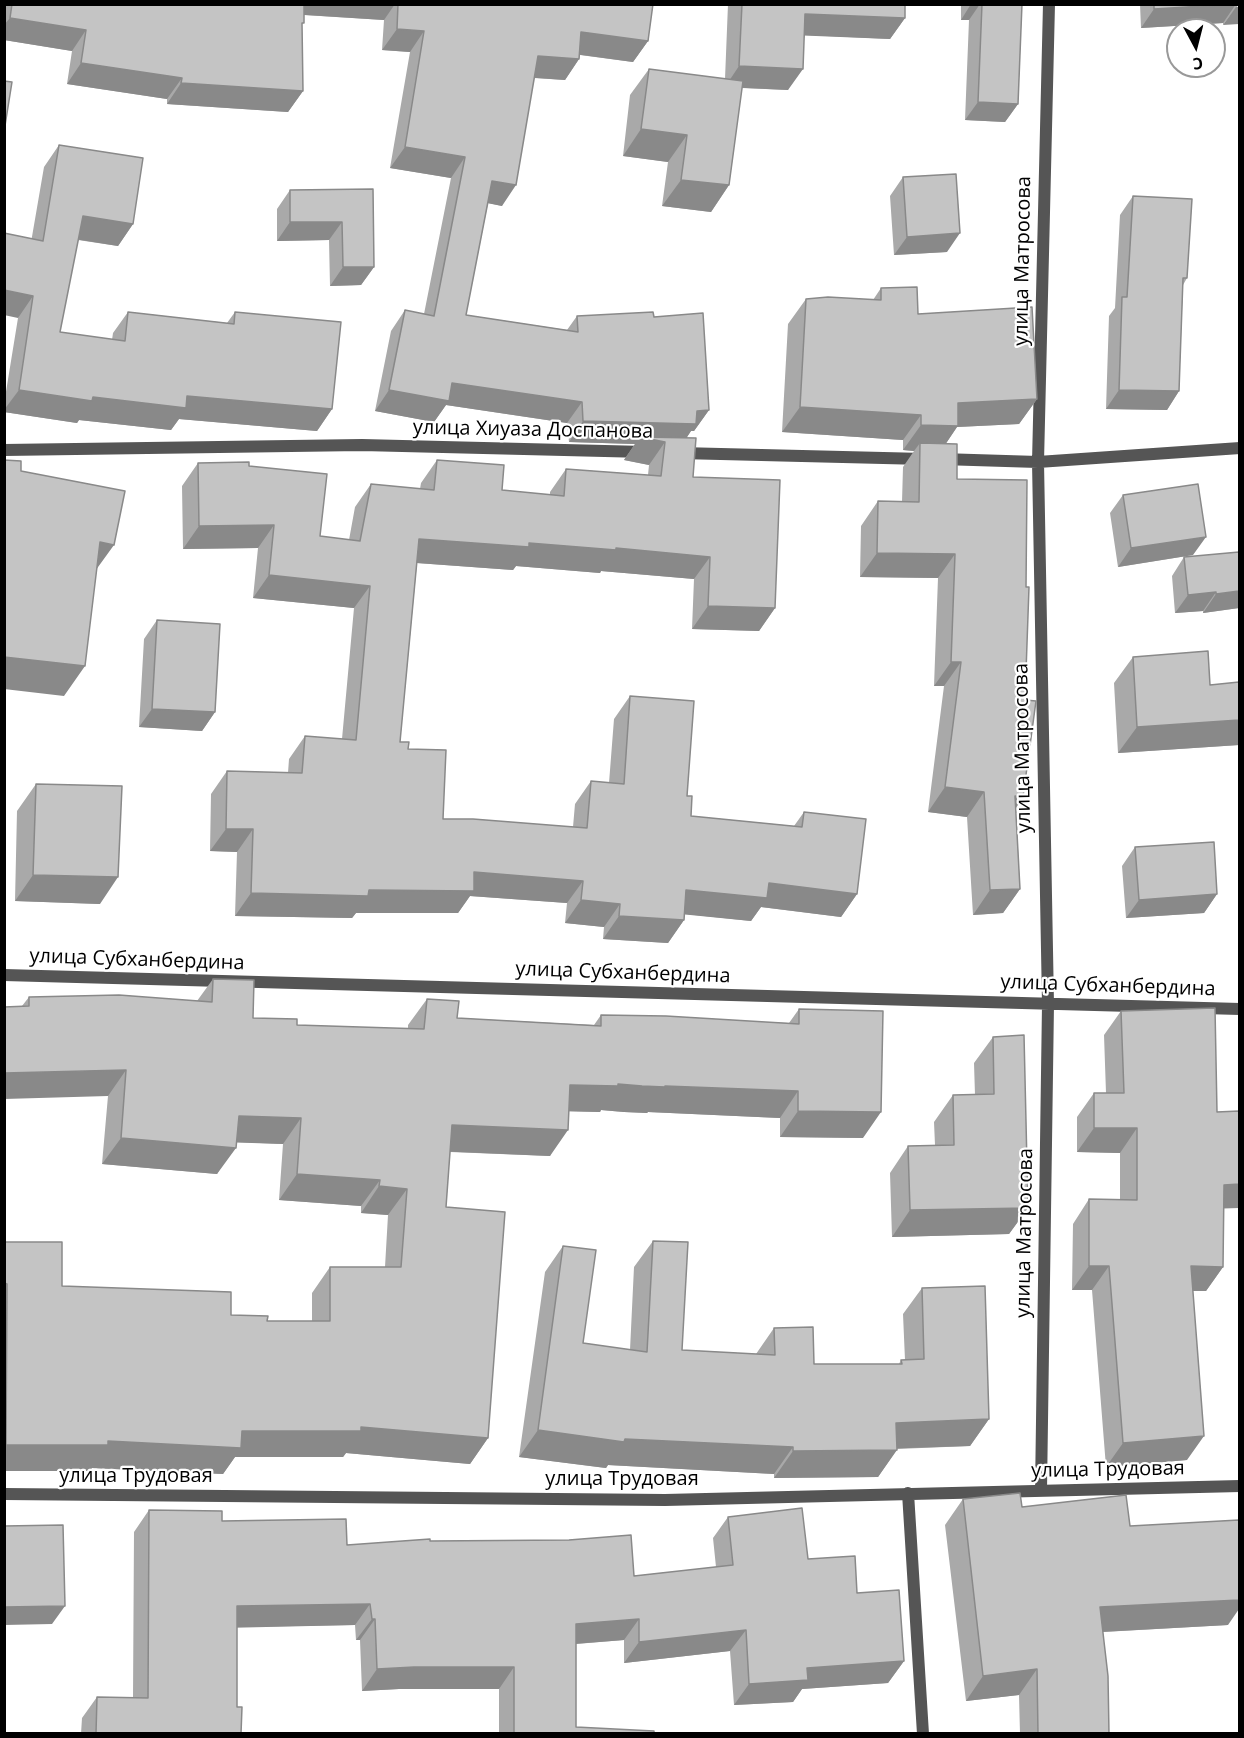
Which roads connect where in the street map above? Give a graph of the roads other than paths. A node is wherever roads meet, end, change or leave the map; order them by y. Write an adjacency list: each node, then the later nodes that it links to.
1 (1049, 4): 4 (street, улица Матросова)
2 (1239, 448): 4 (street, улица Хиуаза Доспанова)
3 (4, 450): 4 (street, улица Хиуаза Доспанова)
4 (1038, 462): 6 (street, улица Матросова)
5 (4, 975): 6 (street, улица Субханбердина)
6 (1048, 1004): 7 (street, улица Субханбердина); 9 (street, улица Матросова)
7 (1239, 1009)
8 (1239, 1486): 9 (street, улица Трудовая)
9 (1041, 1490): 10 (street, улица Трудовая)
10 (908, 1493): 11 (street, улица Трудовая); 12 (street)
11 (4, 1494)
12 (923, 1734)

